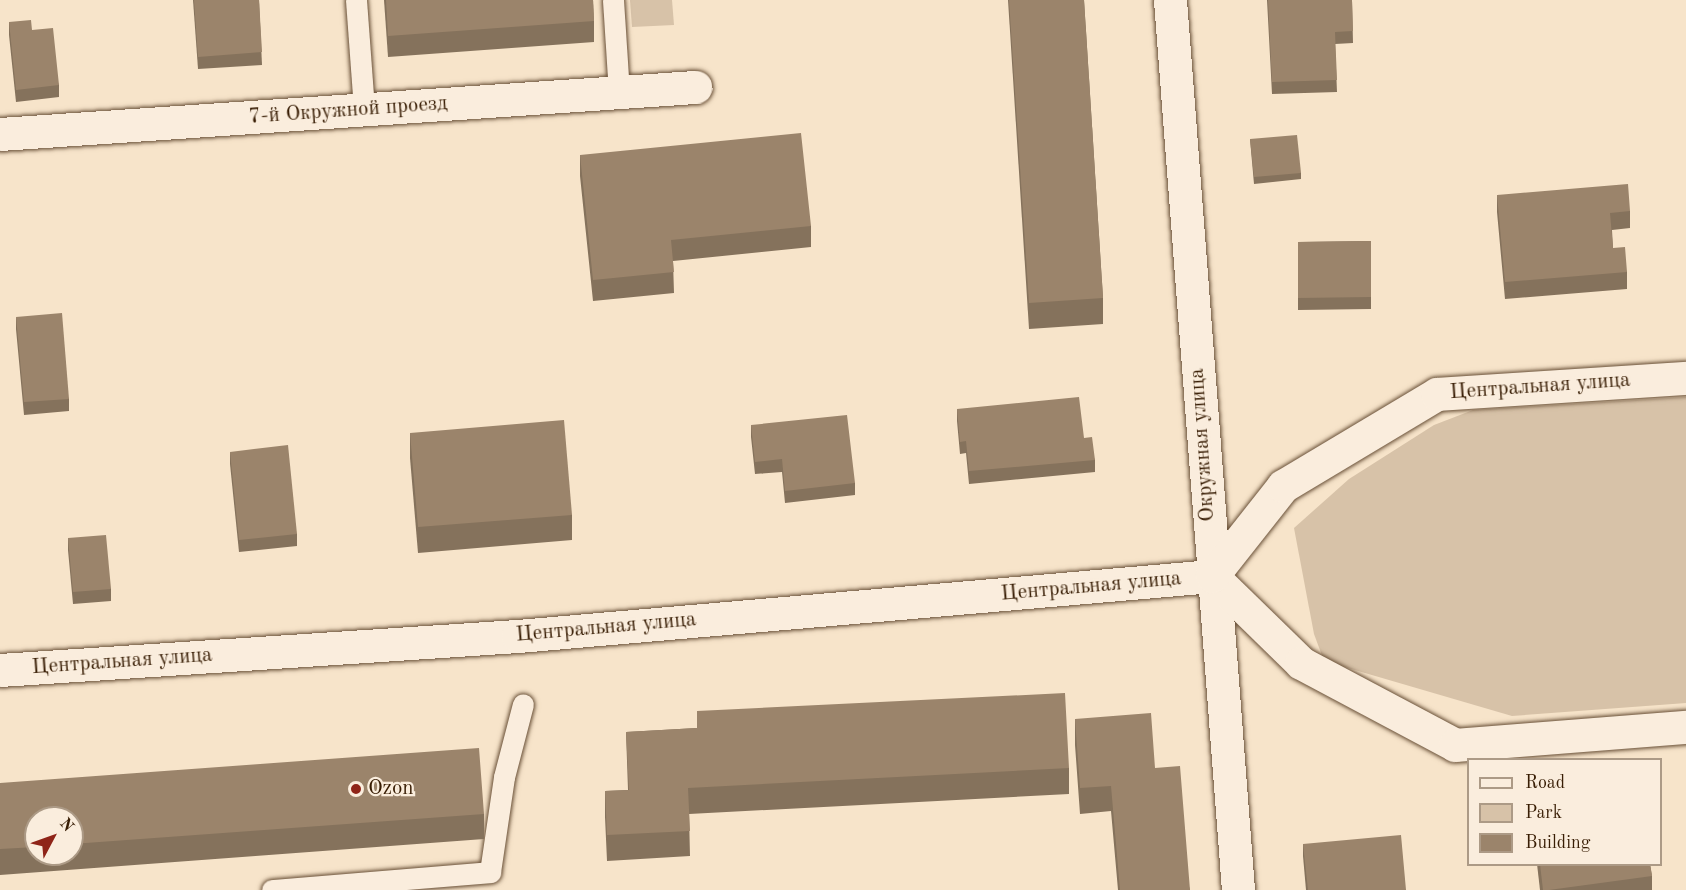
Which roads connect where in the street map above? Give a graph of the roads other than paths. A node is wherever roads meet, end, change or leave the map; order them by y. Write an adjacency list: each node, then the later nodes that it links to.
1 (356, 0): 6 (lane)
2 (613, 0): 5 (lane)
3 (1170, 0): 9 (street, Окружная улица)
4 (695, 87): 5 (street, 7-й Окружной проезд)
5 (619, 92): 6 (street, 7-й Окружной проезд)
6 (364, 110): 7 (street, 7-й Окружной проезд)
7 (0, 134)
8 (1686, 378): 9 (street, Центральная улица)
9 (1212, 576): 10 (street, Центральная улица); 12 (street, Центральная улица); 14 (street, Окружная улица)
10 (0, 670)
11 (523, 704): 13 (lane)
12 (1686, 727)
13 (272, 890)
14 (1238, 890)

